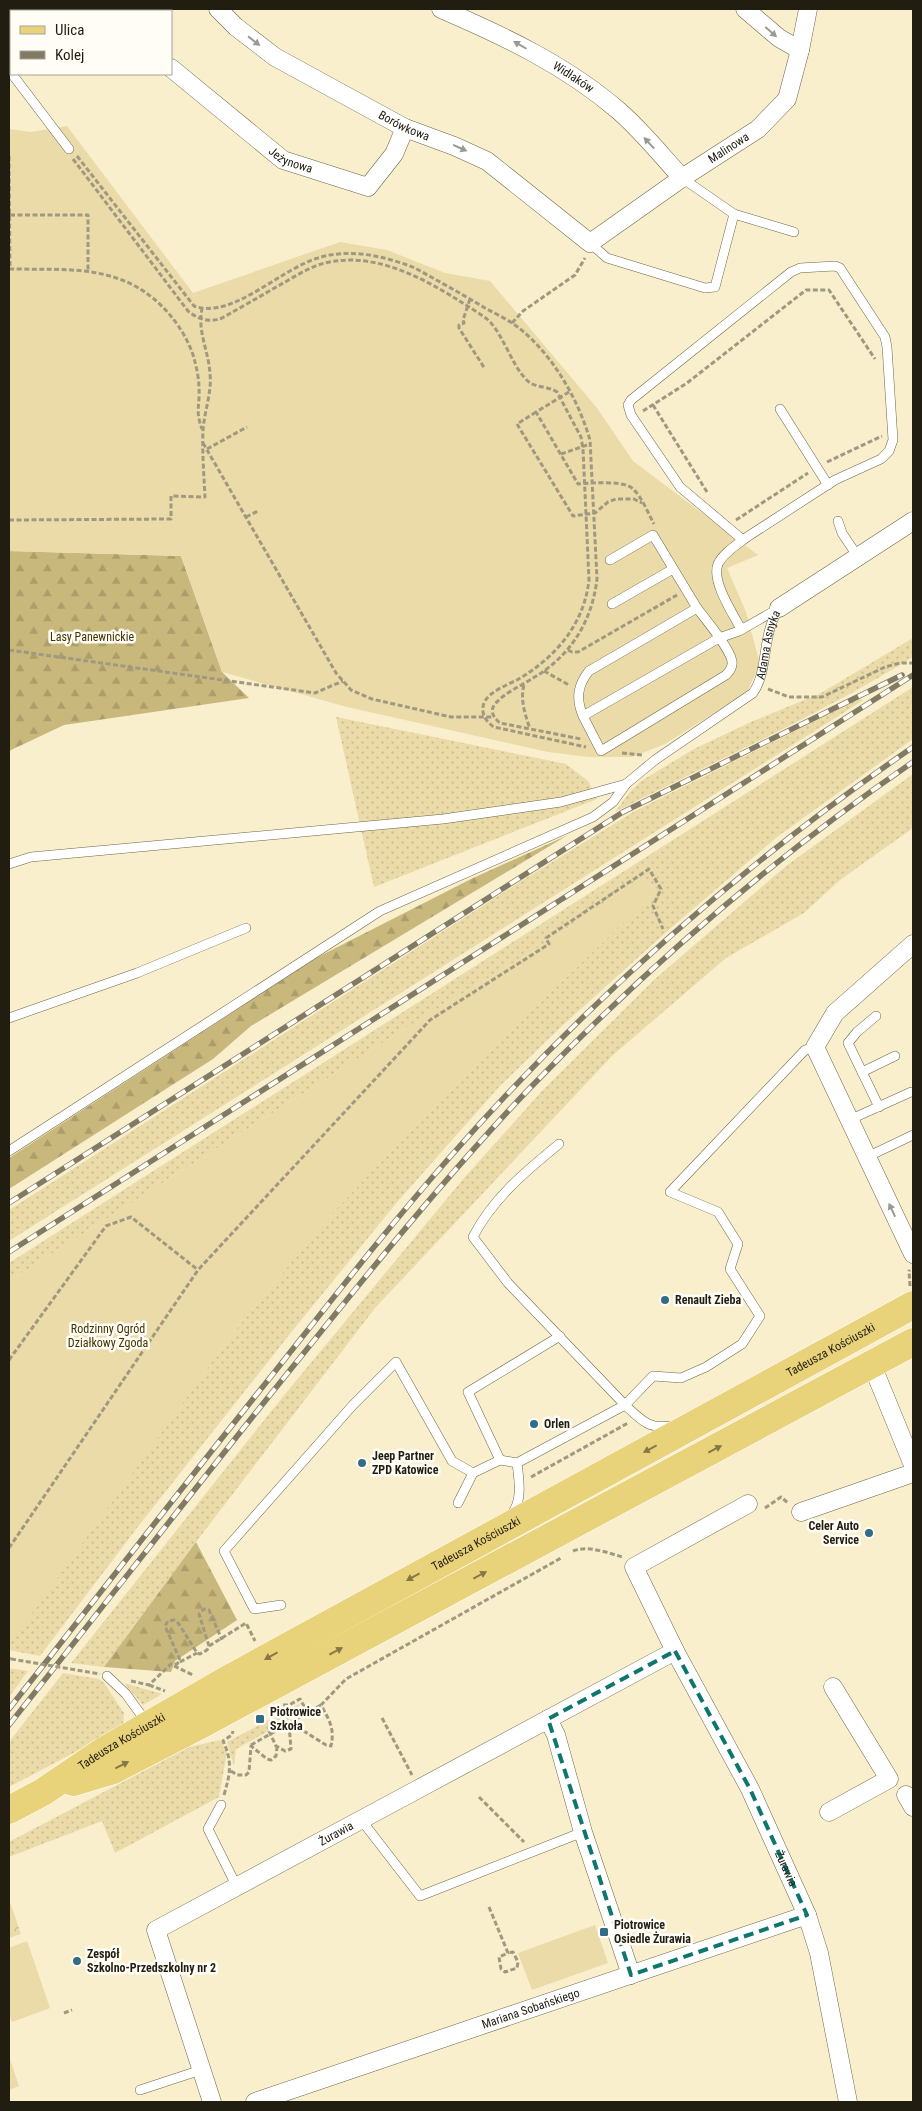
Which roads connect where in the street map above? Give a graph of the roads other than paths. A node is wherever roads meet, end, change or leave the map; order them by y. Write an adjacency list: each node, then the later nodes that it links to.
1 (218, 9): 8 (street, Borówkowa, one-way to 8)
2 (440, 9): 10 (street, Widłaków, one-way to 2)
3 (745, 9): 5 (street, one-way to 5)
4 (808, 9): 5 (street, Malinowa)
5 (800, 50): 10 (street, Malinowa)
6 (172, 69): 8 (street, Jeżynowa)
7 (13, 75): 9 (lane)
8 (406, 128): 13 (street, Borówkowa, one-way to 13)
9 (69, 150)
10 (682, 178): 11 (lane); 13 (street, Malinowa)
11 (734, 214): 12 (lane); 13 (lane)
12 (794, 232)
13 (590, 243)
14 (780, 408): 15 (lane)
15 (828, 485): 18 (lane); 18 (lane)
16 (838, 521): 19 (lane)
17 (913, 521): 19 (street, Adama Asnyka)
18 (743, 540): 25 (lane)
19 (858, 557): 24 (street, Adama Asnyka)
20 (610, 560): 21 (lane)
21 (673, 568): 22 (lane); 23 (lane)
22 (612, 604)
23 (697, 608): 26 (lane); 27 (lane)
24 (779, 608): 25 (lane); 28 (lane, Adama Asnyka)
25 (741, 630): 26 (lane)
26 (719, 638): 27 (lane); 27 (lane)
27 (583, 716)
28 (626, 784): 29 (lane); 42 (lane)
29 (9, 864)
30 (246, 928): 33 (lane)
31 (913, 944): 34 (street)
32 (876, 1016): 36 (lane)
33 (9, 1018)
34 (815, 1046): 39 (street); 50 (lane)
35 (895, 1056): 36 (lane)
36 (862, 1072): 38 (lane)
37 (911, 1092): 38 (lane)
38 (879, 1107): 39 (lane)
39 (849, 1120): 43 (street)
40 (913, 1135): 43 (lane)
41 (559, 1144): 46 (lane)
42 (9, 1151)
43 (867, 1157): 44 (street, one-way to 43)
44 (912, 1251)
45 (913, 1305): 49 (main road, Tadeusza Kościuszki)
46 (560, 1336): 50 (lane); 51 (lane)
47 (913, 1342): 48 (main road, Tadeusza Kościuszki)
48 (872, 1364): 53 (street); 66 (main road, Tadeusza Kościuszki, one-way to 48)
49 (754, 1393): 50 (lane); 59 (main road, Tadeusza Kościuszki, one-way to 59)
50 (625, 1405): 52 (lane)
51 (500, 1460): 52 (lane); 54 (lane)
52 (517, 1463): 59 (lane)
53 (913, 1465)
54 (473, 1473): 56 (lane); 60 (lane)
55 (913, 1473): 58 (street)
56 (458, 1504)
57 (748, 1504): 61 (street, Żurawia)
58 (801, 1512)
59 (456, 1554): 65 (main road, Tadeusza Kościuszki, one-way to 65)
60 (281, 1605)
61 (675, 1651): 64 (street, Żurawia); 73 (street, Żurawia)
62 (104, 1675): 65 (lane)
63 (833, 1686): 69 (street)
64 (548, 1718): 70 (street, Żurawia); 71 (street)
65 (148, 1725): 66 (main road, Tadeusza Kościuszki)
66 (43, 1792): 68 (main road, Tadeusza Kościuszki)
67 (221, 1805): 72 (lane)
68 (9, 1810)
69 (829, 1812)
70 (362, 1821): 71 (lane); 72 (street, Żurawia)
71 (583, 1832): 74 (street)
72 (237, 1887): 75 (street, Żurawia)
73 (808, 1915): 74 (street, Mariana Sobańskiego); 79 (street, Żurawia)
74 (631, 1975): 78 (street, Mariana Sobańskiego)
75 (201, 2070): 76 (lane); 77 (street, Żurawia)
76 (140, 2090)
77 (212, 2102)
78 (255, 2102)
79 (848, 2102)

